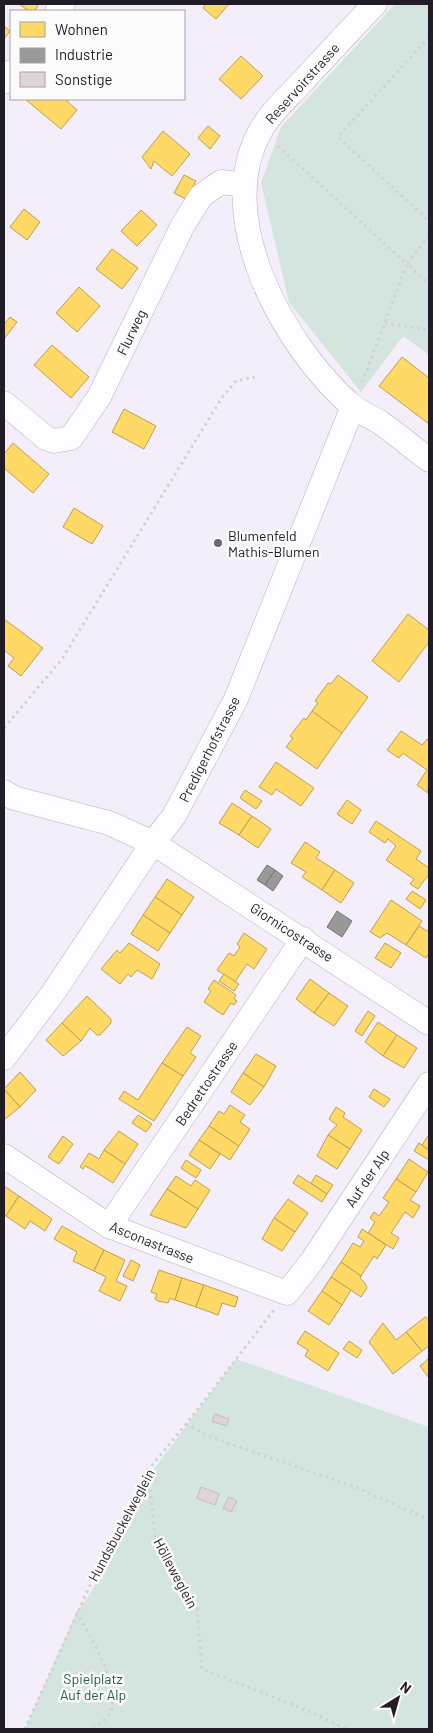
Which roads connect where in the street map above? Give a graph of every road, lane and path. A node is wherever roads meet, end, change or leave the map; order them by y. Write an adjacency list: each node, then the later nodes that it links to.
1 (375, 4): 3 (street, Reservoirstrasse)
2 (429, 37): 5 (path)
3 (261, 130): 4 (street, Reservoirstrasse); 7 (path)
4 (245, 185): 12 (street, Flurweg); 13 (street, Reservoirstrasse)
5 (429, 221)
6 (429, 236): 7 (path)
7 (407, 264): 8 (path); 9 (path)
8 (429, 284)
9 (385, 323): 10 (path); 13 (path)
10 (429, 330)
11 (255, 377): 15 (path)
12 (4, 404)
13 (353, 406): 14 (street, Reservoirstrasse); 17 (street, Predigerhofstrasse)
14 (429, 460)
15 (4, 728)
16 (7, 800): 17 (street, Giornicostrasse)
17 (153, 843): 18 (street, Giornicostrasse); 20 (street, Predigerhofstrasse)
18 (303, 939): 19 (street, Giornicostrasse); 23 (street, Bedrettostrasse)
19 (429, 1022)
20 (4, 1058)
21 (429, 1084): 24 (street, Auf der Alp)
22 (4, 1156): 23 (street, Asconastrasse)
23 (109, 1226): 24 (street, Asconastrasse)
24 (287, 1294): 25 (path, Hundsbuckelweglein)
25 (186, 1424): 26 (path, Hundsbuckelweglein); 27 (path)
26 (148, 1470): 28 (path, Hundsbuckelweglein); 31 (path, Hölleweglein)
27 (429, 1520)
28 (77, 1611): 29 (path, Hundsbuckelweglein); 30 (path)
29 (25, 1729)
30 (93, 1729)
31 (346, 1729)

